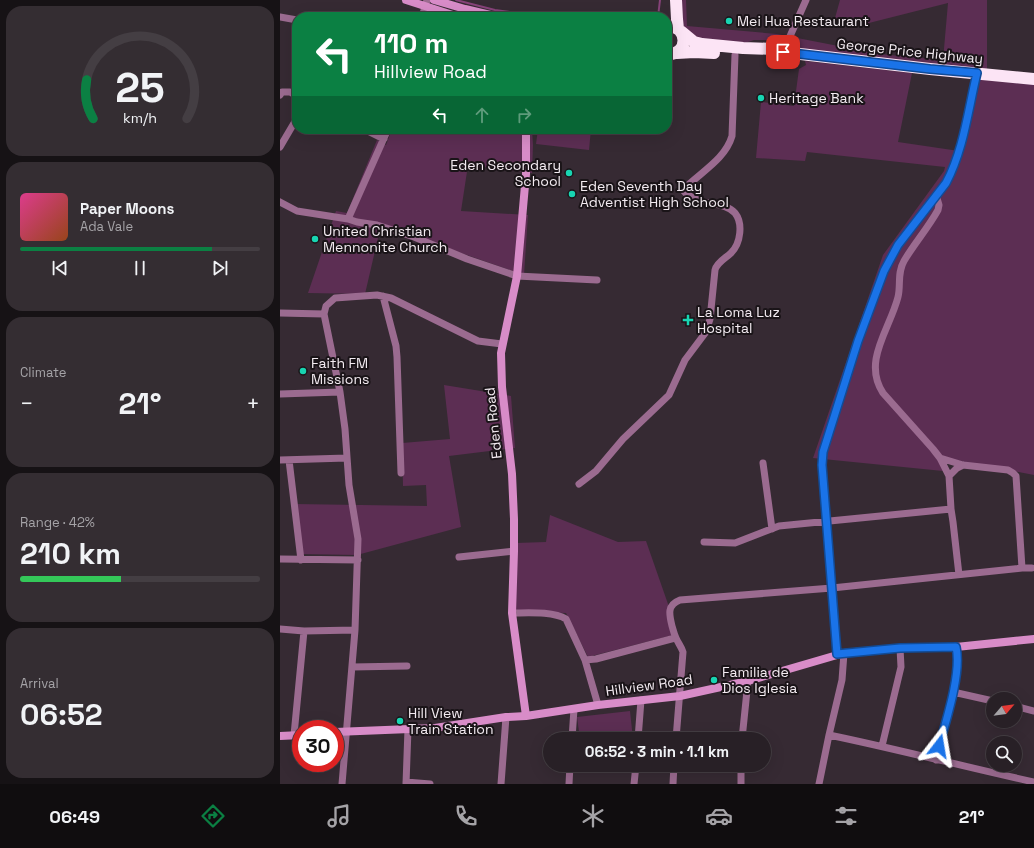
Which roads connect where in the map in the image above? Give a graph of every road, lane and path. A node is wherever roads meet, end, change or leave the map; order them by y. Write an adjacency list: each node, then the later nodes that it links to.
1 (406, 0): 6 (street)
2 (434, 0): 8 (street)
3 (668, 0): 9 (highway)
4 (676, 0): 12 (highway)
5 (806, 0): 13 (street)
6 (426, 3): 7 (street)
7 (447, 12)
8 (477, 12)
9 (667, 12)
10 (280, 17): 11 (street)
11 (292, 19)
12 (676, 29): 13 (highway, George Price Highway); 14 (highway)
13 (783, 52): 15 (highway, George Price Highway); 16 (highway, George Price Highway)
14 (672, 53): 15 (highway, George Price Highway)
15 (735, 55): 45 (street)
16 (977, 73): 17 (highway, George Price Highway); 26 (street)
17 (1034, 79)
18 (292, 93): 19 (street)
19 (280, 95)
20 (292, 127): 25 (street)
21 (374, 134): 24 (street)
22 (386, 134): 24 (street)
23 (526, 134): 29 (street, Eden Road)
24 (384, 139): 28 (street)
25 (280, 147)
26 (936, 195): 38 (street); 47 (street)
27 (280, 202): 28 (street)
28 (348, 219): 29 (street)
29 (517, 276): 30 (street); 34 (street, Eden Road)
30 (597, 280)
31 (383, 296): 33 (street); 34 (street); 43 (street)
32 (280, 313): 33 (street)
33 (324, 314): 35 (street)
34 (502, 344): 50 (street, Eden Road)
35 (340, 392): 36 (street); 37 (street)
36 (280, 394)
37 (347, 458): 40 (street); 54 (street)
38 (940, 458): 42 (street); 44 (street)
39 (280, 460): 40 (street)
40 (289, 460): 53 (street)
41 (763, 463): 48 (street)
42 (963, 466): 44 (street); 55 (street)
43 (401, 472)
44 (949, 476): 46 (street)
45 (580, 484)
46 (951, 509): 47 (street); 57 (street)
47 (826, 521): 48 (street); 58 (street)
48 (772, 528): 49 (street)
49 (704, 542)
50 (514, 551): 51 (street); 59 (street, Eden Road)
51 (459, 557)
52 (280, 559): 53 (street)
53 (301, 560): 54 (street)
54 (358, 560): 61 (street)
55 (1022, 568): 56 (street); 57 (street)
56 (1032, 568)
57 (959, 575): 58 (street)
58 (832, 588): 63 (street); 67 (street)
59 (512, 613): 68 (street); 80 (street, Eden Road)
60 (280, 629): 62 (street)
61 (355, 630): 62 (street); 70 (street)
62 (304, 631): 82 (street)
63 (675, 638): 68 (street); 73 (street)
64 (1034, 639): 65 (street, Hillview Road)
65 (956, 647): 66 (street, Hillview Road); 72 (street)
66 (900, 648): 67 (street, Hillview Road); 92 (street)
67 (841, 653): 71 (street, Hillview Road); 90 (street)
68 (584, 660): 76 (street)
69 (407, 666): 70 (street)
70 (352, 667): 84 (street)
71 (748, 681): 73 (street, Hillview Road); 88 (street)
72 (953, 692): 74 (street); 93 (street)
73 (680, 696): 75 (street, Hillview Road); 87 (street)
74 (986, 699)
75 (641, 700): 76 (street, Hillview Road); 86 (street)
76 (598, 705): 78 (street, Hillview Road)
77 (1022, 708): 79 (street)
78 (574, 709): 80 (street, Hillview Road); 85 (street)
79 (1034, 711)
80 (526, 716): 81 (street, Hillview Road)
81 (506, 717): 83 (street, Hillview Road); 102 (street)
82 (298, 720)
83 (408, 729): 84 (street, Hillview Road); 99 (street)
84 (346, 731): 100 (street)
85 (572, 732)
86 (639, 732)
87 (677, 732)
88 (743, 732)
89 (292, 735): 91 (street)
90 (829, 735): 92 (street); 107 (street)
91 (280, 736)
92 (882, 746): 93 (street)
93 (936, 760): 98 (street)
94 (570, 772): 103 (street)
95 (635, 772): 104 (street)
96 (674, 772): 105 (street)
97 (741, 772): 106 (street)
98 (1034, 782)
99 (406, 783): 101 (street)
100 (342, 784)
101 (430, 784)
102 (501, 784)
103 (569, 784)
104 (634, 784)
105 (673, 784)
106 (741, 784)
107 (819, 784)

